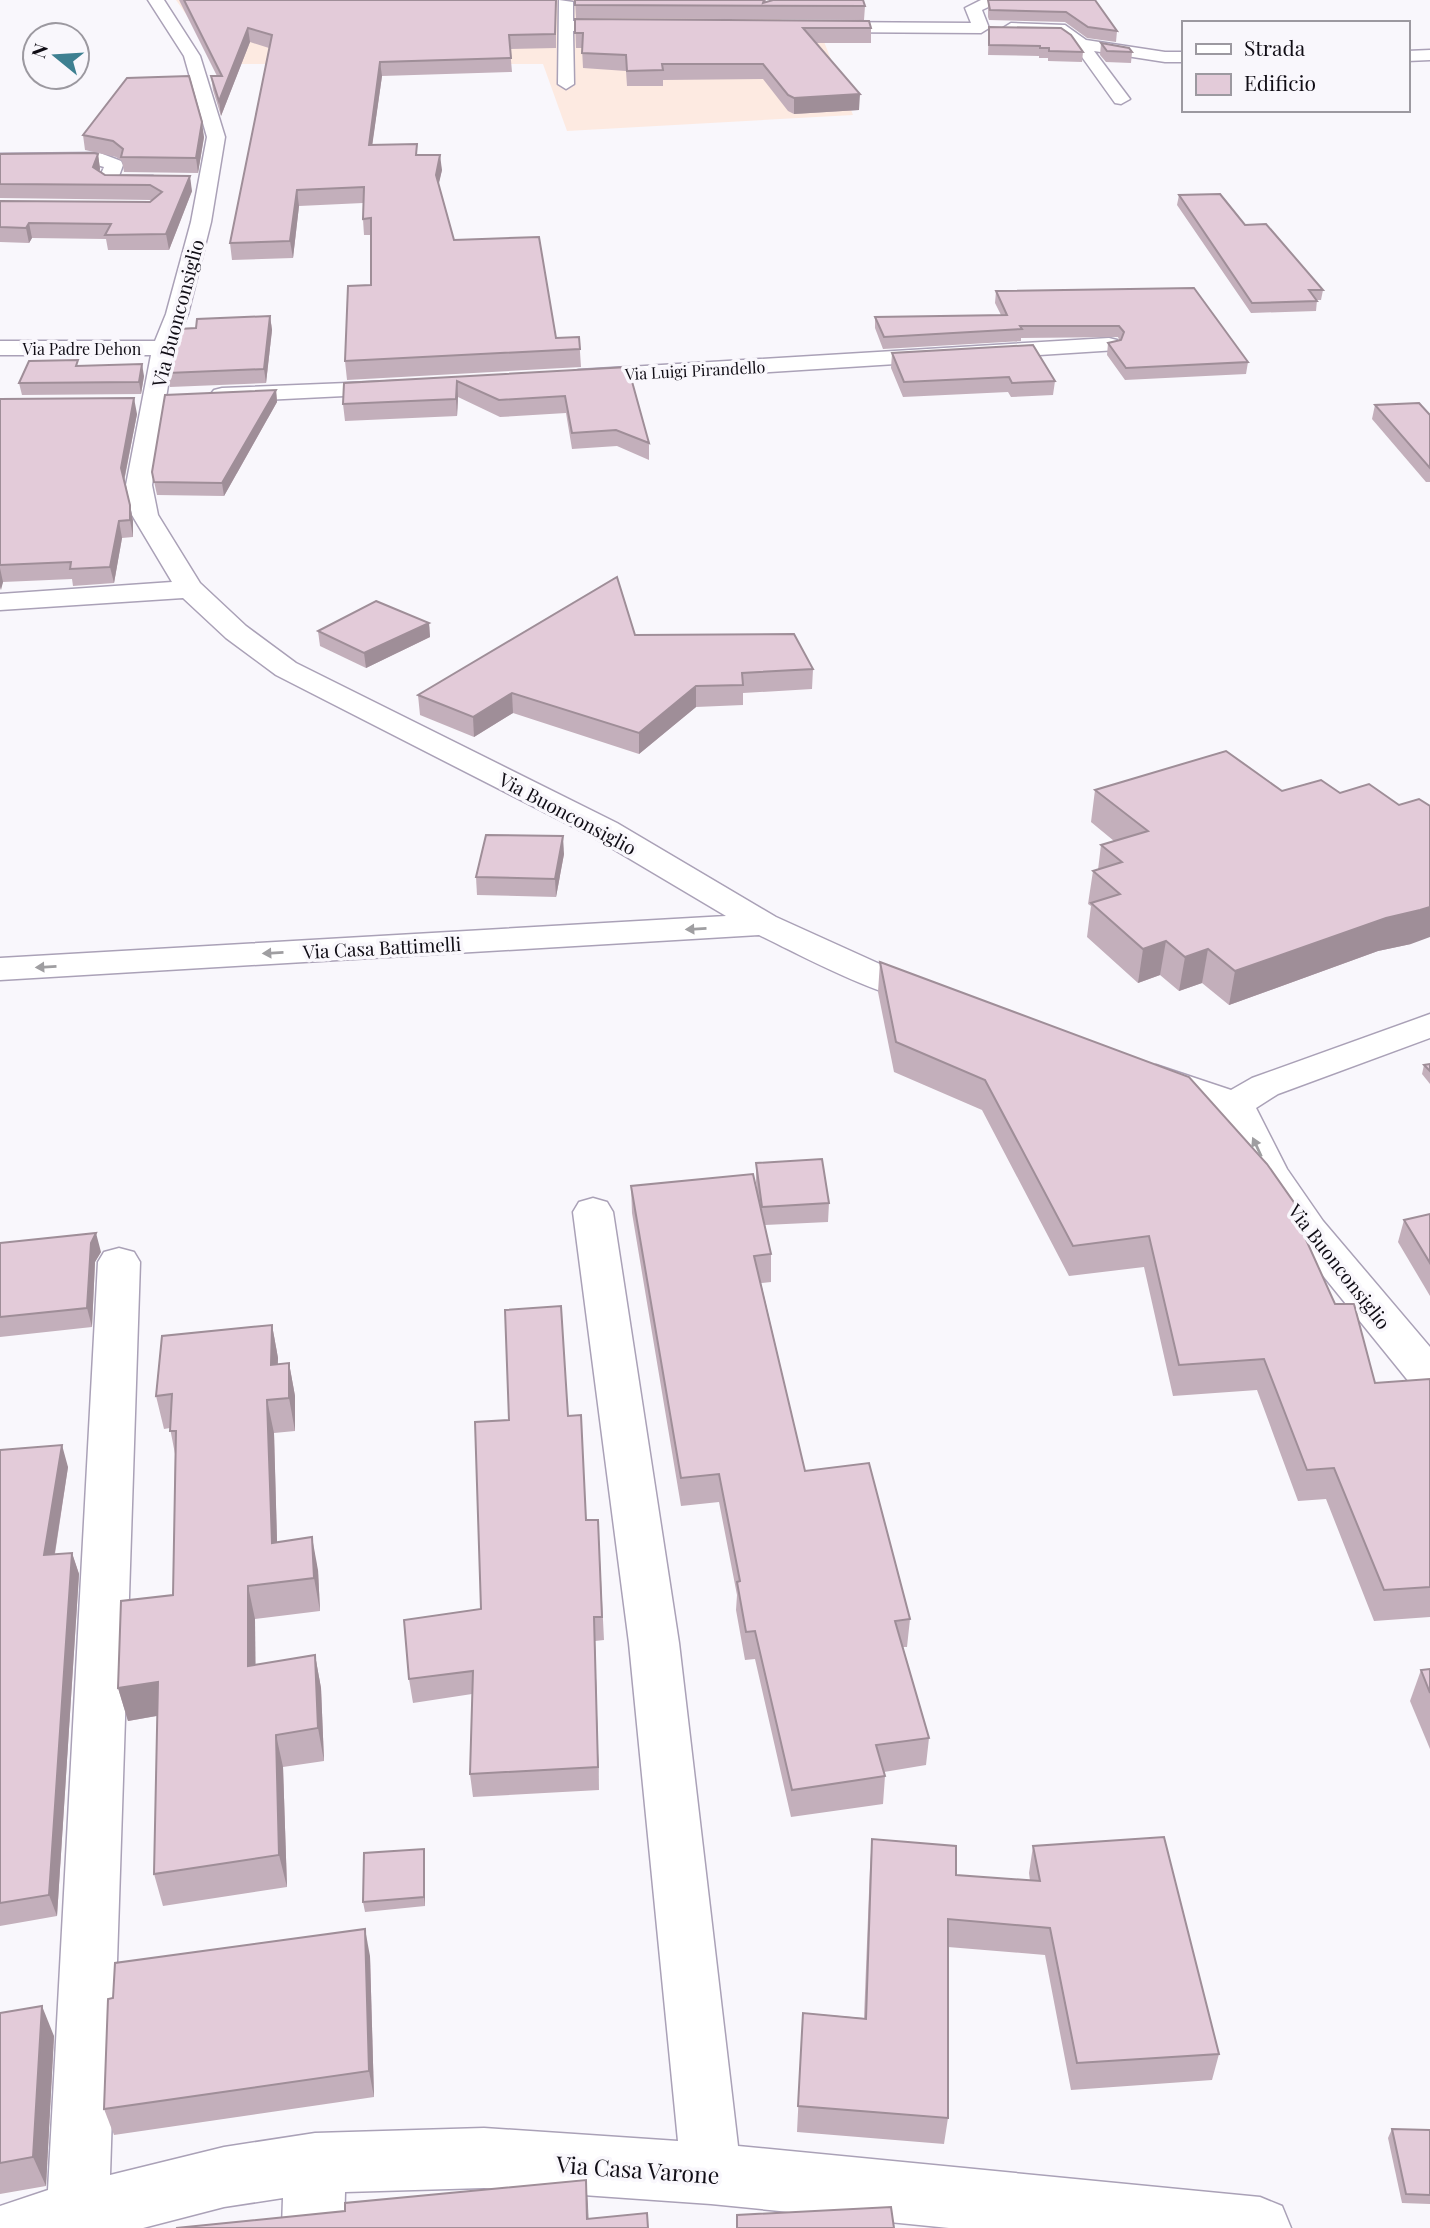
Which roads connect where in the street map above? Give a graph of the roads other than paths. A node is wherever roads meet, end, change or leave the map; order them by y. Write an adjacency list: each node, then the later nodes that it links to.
1 (156, 0): 20 (street, Via Buonconsiglio)
2 (565, 0): 4 (street)
3 (995, 0): 7 (street)
4 (566, 26): 5 (street); 12 (street)
5 (649, 27)
6 (801, 27): 7 (street)
7 (981, 28): 8 (street)
8 (1081, 44): 11 (street); 13 (street)
9 (1430, 55): 10 (street)
10 (1409, 56)
11 (1182, 57)
12 (566, 84)
13 (1121, 99)
14 (0, 159): 15 (street)
15 (27, 160): 16 (street); 17 (street)
16 (14, 181)
17 (169, 182)
18 (1109, 345): 21 (street, Via Luigi Pirandello)
19 (0, 348): 20 (street, Via Padre Dehon)
20 (163, 348): 23 (street, Via Buonconsiglio)
21 (554, 379)
22 (415, 387): 23 (street)
23 (162, 400): 24 (street, Via Buonconsiglio)
24 (190, 589): 25 (street); 26 (street, Via Buonconsiglio)
25 (0, 602)
26 (764, 924): 27 (street, Via Casa Battimelli, one-way to 27); 28 (street, Via Buonconsiglio)
27 (0, 969)
28 (959, 1005)
29 (1430, 1025): 31 (street)
30 (1125, 1066): 31 (street)
31 (1235, 1104): 34 (street, Via Buonconsiglio, one-way to 31)
32 (593, 1212): 36 (street)
33 (119, 1262): 37 (street)
34 (1430, 1377)
35 (315, 2163): 36 (street, Via Casa Varone); 37 (street, Via Casa Varone); 39 (street)
36 (711, 2174): 40 (street, Via Casa Varone)
37 (78, 2213): 38 (street, Via Casa Varone)
38 (22, 2228)
39 (313, 2228)
40 (1260, 2228)

